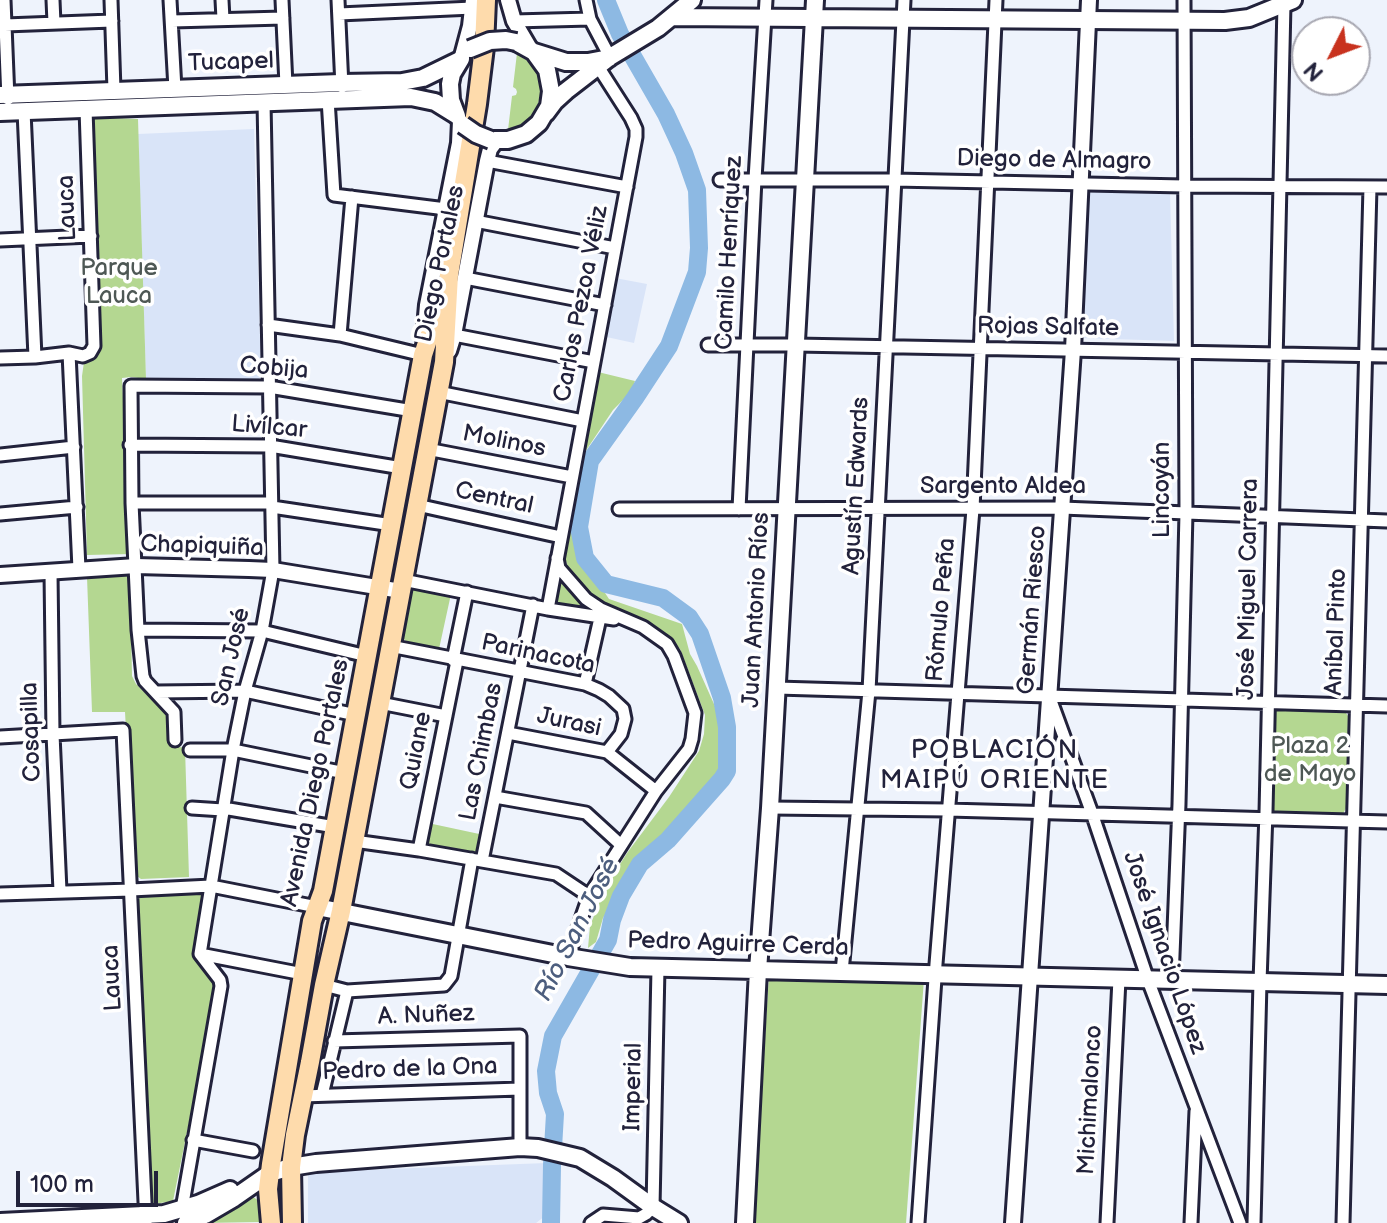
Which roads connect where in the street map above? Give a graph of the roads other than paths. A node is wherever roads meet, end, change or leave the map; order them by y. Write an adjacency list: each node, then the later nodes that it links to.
1 (4, 0): 34 (street)
2 (53, 0): 33 (street)
3 (111, 0): 29 (street)
4 (170, 0): 30 (street)
5 (222, 0): 25 (street)
6 (282, 0): 23 (street)
7 (338, 0): 20 (street)
8 (508, 0): 31 (street)
9 (586, 0): 26 (street, Carlos Pezoa Véliz)
10 (692, 0): 21 (main road)
11 (815, 0): 22 (main road, Juan Antonio Ríos)
12 (904, 0): 24 (street, Agustín Edwards)
13 (996, 0): 27 (street, Rómulo Peña)
14 (1089, 0): 28 (street, Germán Riesco)
15 (1184, 0): 32 (street, Lincoyán)
16 (1288, 2): 32 (main road); 56 (street, José Miguel Carrera)
17 (477, 3): 18 (street); 36 (street); 67 (main road, Diego Portales)
18 (390, 6): 20 (street)
19 (766, 8): 21 (main road); 22 (main road); 49 (street, Camilo Henríquez)
20 (339, 14): 41 (street)
21 (672, 17): 37 (main road)
22 (814, 17): 24 (main road); 51 (main road, Juan Antonio Ríos)
23 (283, 18): 25 (street); 38 (street)
24 (903, 18): 27 (main road); 52 (street, Agustín Edwards)
25 (223, 19): 30 (street)
26 (590, 19): 31 (street); 37 (street, Carlos Pezoa Véliz)
27 (995, 19): 28 (main road); 53 (street, Rómulo Peña)
28 (1088, 19): 32 (main road); 54 (street, Germán Riesco)
29 (112, 21): 33 (street); 40 (street)
30 (172, 21): 39 (street)
31 (514, 21): 35 (street)
32 (1184, 21): 55 (street, Lincoyán)
33 (54, 23): 34 (street)
34 (5, 25): 43 (street)
35 (527, 48): 36 (main road, bridge); 37 (main road); 45 (main road)
36 (464, 55): 41 (main road, Tucapel); 46 (main road)
37 (609, 59): 45 (main road); 57 (street, Carlos Pezoa Véliz)
38 (286, 85): 39 (main road, Tucapel); 41 (main road, Tucapel)
39 (175, 89): 40 (main road, Tucapel)
40 (114, 90): 43 (main road, Tucapel)
41 (337, 94): 42 (main road, Tucapel); 46 (main road, Tucapel); 60 (street)
42 (264, 102): 44 (main road, Tucapel); 69 (street, San José)
43 (8, 105): 44 (main road, Tucapel); 64 (street)
44 (86, 109): 63 (street, Lauca)
45 (546, 113): 47 (main road)
46 (460, 120): 47 (main road, bridge); 61 (street, Diego Portales)
47 (494, 140): 48 (street, Diego Portales)
48 (487, 161): 57 (street); 62 (street, Diego Portales)
49 (755, 179): 50 (street, Diego de Almagro); 51 (street, Diego de Almagro); 73 (street, Camilo Henríquez)
50 (720, 180)
51 (805, 180): 52 (street, Diego de Almagro); 74 (main road, Juan Antonio Ríos)
52 (894, 180): 53 (street, Diego de Almagro); 75 (street, Agustín Edwards)
53 (987, 182): 54 (street, Diego de Almagro); 76 (street, Rómulo Peña)
54 (1080, 184): 55 (street, Diego de Almagro); 77 (street, Germán Riesco)
55 (1184, 186): 56 (street, Diego de Almagro); 78 (street, Lincoyán)
56 (1281, 186): 58 (street, Diego de Almagro); 80 (street, José Miguel Carrera)
57 (627, 187): 66 (street, Carlos Pezoa Véliz)
58 (1370, 187): 59 (street, Diego de Almagro); 82 (street, Aníbal Pinto)
59 (1387, 187)
60 (352, 197): 61 (street); 70 (street)
61 (446, 209): 81 (street, Diego Portales)
62 (475, 221): 66 (street); 67 (street, Diego Portales)
63 (91, 236): 64 (street); 79 (street, Lauca)
64 (30, 239): 65 (street); 84 (street)
65 (0, 240)
66 (615, 248): 68 (street, Carlos Pezoa Véliz)
67 (457, 276): 68 (street); 71 (street, Diego Portales); 81 (main road, Diego Portales); 86 (main road, Diego Portales)
68 (605, 305): 87 (street, Carlos Pezoa Véliz)
69 (268, 325): 70 (street); 88 (street, San José)
70 (340, 335): 81 (street)
71 (454, 335): 86 (street, Diego Portales); 87 (street)
72 (708, 345): 73 (street, Rojas Salfate)
73 (747, 345): 74 (street, Rojas Salfate); 105 (street, Camilo Henríquez)
74 (796, 345): 75 (street, Rojas Salfate); 106 (main road, Juan Antonio Ríos)
75 (885, 347): 76 (street, Rojas Salfate); 107 (street, Agustín Edwards)
76 (981, 348): 77 (street, Rojas Salfate); 108 (street, Rómulo Peña)
77 (1073, 350): 78 (street, Rojas Salfate); 103 (street, Germán Riesco)
78 (1186, 352): 80 (street, Rojas Salfate); 109 (street, Lincoyán)
79 (69, 353): 84 (street); 94 (street)
80 (1277, 354): 82 (street, Rojas Salfate); 111 (street, José Miguel Carrera)
81 (423, 355): 90 (main road, Avenida Diego Portales)
82 (1367, 356): 83 (street, Rojas Salfate); 112 (street, Aníbal Pinto)
83 (1387, 356)
84 (35, 357): 85 (street)
85 (0, 358)
86 (444, 362): 89 (main road, Avenida Diego Portales)
87 (594, 362): 91 (street, Carlos Pezoa Véliz)
88 (269, 387): 90 (street, Cobija); 92 (street, Cobija); 93 (street, San José)
89 (438, 392): 91 (street); 95 (main road, Avenida Diego Portales)
90 (413, 411): 97 (main road, Avenida Diego Portales)
91 (583, 421): 98 (street, Carlos Pezoa Véliz)
92 (130, 445): 93 (street, Livílcar); 99 (street)
93 (270, 446): 97 (street, Livílcar); 100 (street, San José)
94 (74, 447): 96 (street); 102 (street)
95 (427, 449): 98 (street, Molinos); 101 (main road, Avenida Diego Portales)
96 (0, 455)
97 (402, 468): 114 (main road, Avenida Diego Portales)
98 (572, 477): 115 (street, Carlos Pezoa Véliz)
99 (132, 503): 100 (street); 117 (street)
100 (272, 505): 114 (street); 119 (street, San José)
101 (417, 505): 115 (street, Central); 122 (main road, Avenida Diego Portales)
102 (77, 507): 110 (street); 118 (street)
103 (1062, 508): 108 (street, Sargento Aldea); 109 (street, Sargento Aldea); 141 (street, Germán Riesco)
104 (619, 509): 105 (street, Sargento Aldea)
105 (739, 509): 106 (street, Sargento Aldea)
106 (787, 509): 107 (street, Sargento Aldea); 136 (main road, Juan Antonio Ríos)
107 (878, 509): 108 (street, Sargento Aldea); 138 (street, Agustín Edwards)
108 (973, 509): 140 (street, Rómulo Peña)
109 (1186, 513): 111 (street, Sargento Aldea); 142 (street, Lincoyán)
110 (0, 514)
111 (1272, 516): 112 (street, Sargento Aldea); 144 (street, José Miguel Carrera)
112 (1362, 520): 113 (street, Sargento Aldea); 145 (street, Aníbal Pinto)
113 (1387, 521)
114 (392, 525): 123 (main road, Avenida Diego Portales)
115 (561, 537): 116 (street, Carlos Pezoa Véliz)
116 (557, 557): 126 (street, Carlos Pezoa Véliz); 128 (street)
117 (136, 566): 118 (street, Chapiquiña); 119 (street, Chapiquiña); 129 (street)
118 (79, 569): 120 (street, Chapiquiña)
119 (273, 570): 123 (street, Chapiquiña); 130 (street, San José)
120 (51, 573): 121 (street, Chapiquiña); 150 (street, Cosapilla)
121 (0, 575)
122 (402, 585): 123 (street, Chapiquiña); 124 (street, Chapiquiña); 131 (main road, Avenida Diego Portales)
123 (380, 587): 132 (main road, Avenida Diego Portales)
124 (467, 592): 125 (street, Chapiquiña); 133 (street, Quiane)
125 (533, 605): 126 (street, Chapiquiña); 134 (street, Las Chimbas)
126 (548, 609): 127 (street, Chapiquiña)
127 (600, 618): 128 (street, Chapiquiña); 135 (street)
128 (627, 621): 157 (street)
129 (138, 630): 130 (street); 139 (street)
130 (262, 631): 132 (street); 137 (street, San José)
131 (390, 646): 133 (street, Parinacota); 143 (main road, Avenida Diego Portales)
132 (367, 656): 147 (main road, Avenida Diego Portales)
133 (455, 660): 134 (street, Parinacota); 148 (street, Quiane)
134 (520, 673): 135 (street, Parinacota); 149 (street, Las Chimbas)
135 (585, 684): 155 (street, Parinacota)
136 (777, 688): 138 (street); 160 (main road, Juan Antonio Ríos)
137 (245, 691): 139 (street); 147 (street); 154 (street, San José)
138 (869, 691): 140 (street); 162 (street, Agustín Edwards)
139 (156, 692): 152 (street)
140 (958, 693): 141 (street); 163 (street, Rómulo Peña)
141 (1049, 696): 142 (street); 164 (street, Germán Riesco); 165 (street, José Ignacio López)
142 (1182, 700): 144 (street); 166 (street, Lincoyán)
143 (380, 703): 148 (street); 171 (main road, Avenida Diego Portales)
144 (1268, 703): 145 (street); 167 (street, José Miguel Carrera)
145 (1357, 705): 146 (street); 168 (street, Aníbal Pinto)
146 (1387, 706)
147 (356, 715): 156 (main road, Avenida Diego Portales)
148 (446, 716): 173 (street, Quiane)
149 (508, 733): 155 (street, Jurasi); 158 (street, Las Chimbas)
150 (53, 734): 151 (street); 176 (street, Lauca); 177 (street, Cosapilla)
151 (0, 737)
152 (175, 740)
153 (190, 750): 154 (street)
154 (233, 750): 156 (street); 161 (street, San José)
155 (607, 752): 157 (street, Jurasi)
156 (345, 773): 170 (main road, Avenida Diego Portales)
157 (656, 791): 172 (street)
158 (495, 797): 172 (street); 174 (street, Las Chimbas)
159 (192, 808): 161 (street)
160 (770, 808): 162 (street); 186 (main road, Juan Antonio Ríos)
161 (223, 809): 170 (street); 175 (street, San José)
162 (857, 809): 163 (street); 187 (street, Agustín Edwards)
163 (948, 810): 164 (street); 189 (street, Rómulo Peña)
164 (1040, 813): 165 (street); 190 (street, Germán Riesco)
165 (1093, 816): 166 (street); 192 (street, José Ignacio López)
166 (1178, 817): 167 (street); 193 (street, Lincoyán)
167 (1266, 819): 168 (street); 194 (street, José Miguel Carrera)
168 (1354, 822): 169 (street); 195 (street, Aníbal Pinto)
169 (1387, 822)
170 (335, 827): 180 (main road, Avenida Diego Portales)
171 (354, 841): 173 (street); 181 (main road, Avenida Diego Portales)
172 (621, 845): 179 (street)
173 (419, 850): 174 (street)
174 (477, 860): 179 (street); 182 (street, Las Chimbas)
175 (211, 886): 176 (street, Pedro Aguirre Cerda); 180 (street, Pedro Aguirre Cerda); 183 (street, San José)
176 (131, 890): 177 (street, Pedro Aguirre Cerda); 211 (street, Lauca)
177 (60, 891): 178 (street, Pedro Aguirre Cerda)
178 (0, 894)
179 (589, 896): 184 (street)
180 (317, 907): 181 (main road, Pedro Aguirre Cerda); 188 (main road, Avenida Diego Portales)
181 (341, 911): 182 (main road, Pedro Aguirre Cerda); 196 (main road, Avenida Diego Portales)
182 (458, 935): 184 (main road, Pedro Aguirre Cerda); 198 (street, Las Chimbas)
183 (200, 954): 188 (street); 204 (street)
184 (575, 958): 185 (main road, Pedro Aguirre Cerda)
185 (658, 968): 186 (main road, Pedro Aguirre Cerda); 209 (street, Imperial)
186 (758, 970): 187 (main road, Pedro Aguirre Cerda); 218 (main road, Juan Antonio Ríos)
187 (842, 972): 189 (main road, Pedro Aguirre Cerda)
188 (303, 974): 208 (main road, Avenida Diego Portales)
189 (935, 974): 190 (main road, Pedro Aguirre Cerda); 219 (street, Rómulo Peña)
190 (1029, 977): 191 (main road, Pedro Aguirre Cerda); 220 (street, Germán Riesco)
191 (1119, 979): 192 (main road, Pedro Aguirre Cerda); 221 (street, Michimalonco)
192 (1148, 980): 193 (main road, Pedro Aguirre Cerda); 203 (street, José Ignacio López)
193 (1172, 980): 194 (main road, Pedro Aguirre Cerda)
194 (1260, 982): 195 (main road, Pedro Aguirre Cerda); 224 (street, José Miguel Carrera)
195 (1350, 984): 197 (main road, Pedro Aguirre Cerda); 225 (street, Aníbal Pinto)
196 (324, 985): 198 (street); 202 (main road, Avenida Diego Portales)
197 (1387, 985)
198 (347, 991): 199 (street)
199 (334, 1041): 200 (street, A. Nuñez); 201 (street)
200 (520, 1089): 201 (street, Pedro de la Ona); 205 (street)
201 (322, 1095): 202 (street, Pedro de la Ona)
202 (302, 1096): 207 (main road, Avenida Diego Portales)
203 (1196, 1106): 222 (street); 223 (street, José Ignacio López)
204 (193, 1140): 206 (street); 210 (street)
205 (520, 1147): 207 (main road); 209 (main road)
206 (253, 1151)
207 (291, 1167): 208 (main road); 216 (main road, Avenida Diego Portales)
208 (264, 1177): 210 (main road); 215 (main road, Avenida Diego Portales)
209 (653, 1207): 212 (street); 217 (main road)
210 (184, 1216): 211 (main road)
211 (146, 1219): 214 (main road)
212 (594, 1220)
213 (0, 1222): 214 (main road)
214 (32, 1222)
215 (271, 1223)
216 (292, 1223)
217 (678, 1223)
218 (745, 1223)
219 (918, 1223)
220 (1013, 1223)
221 (1107, 1223)
222 (1191, 1223)
223 (1240, 1223)
224 (1254, 1223)
225 (1343, 1223)

